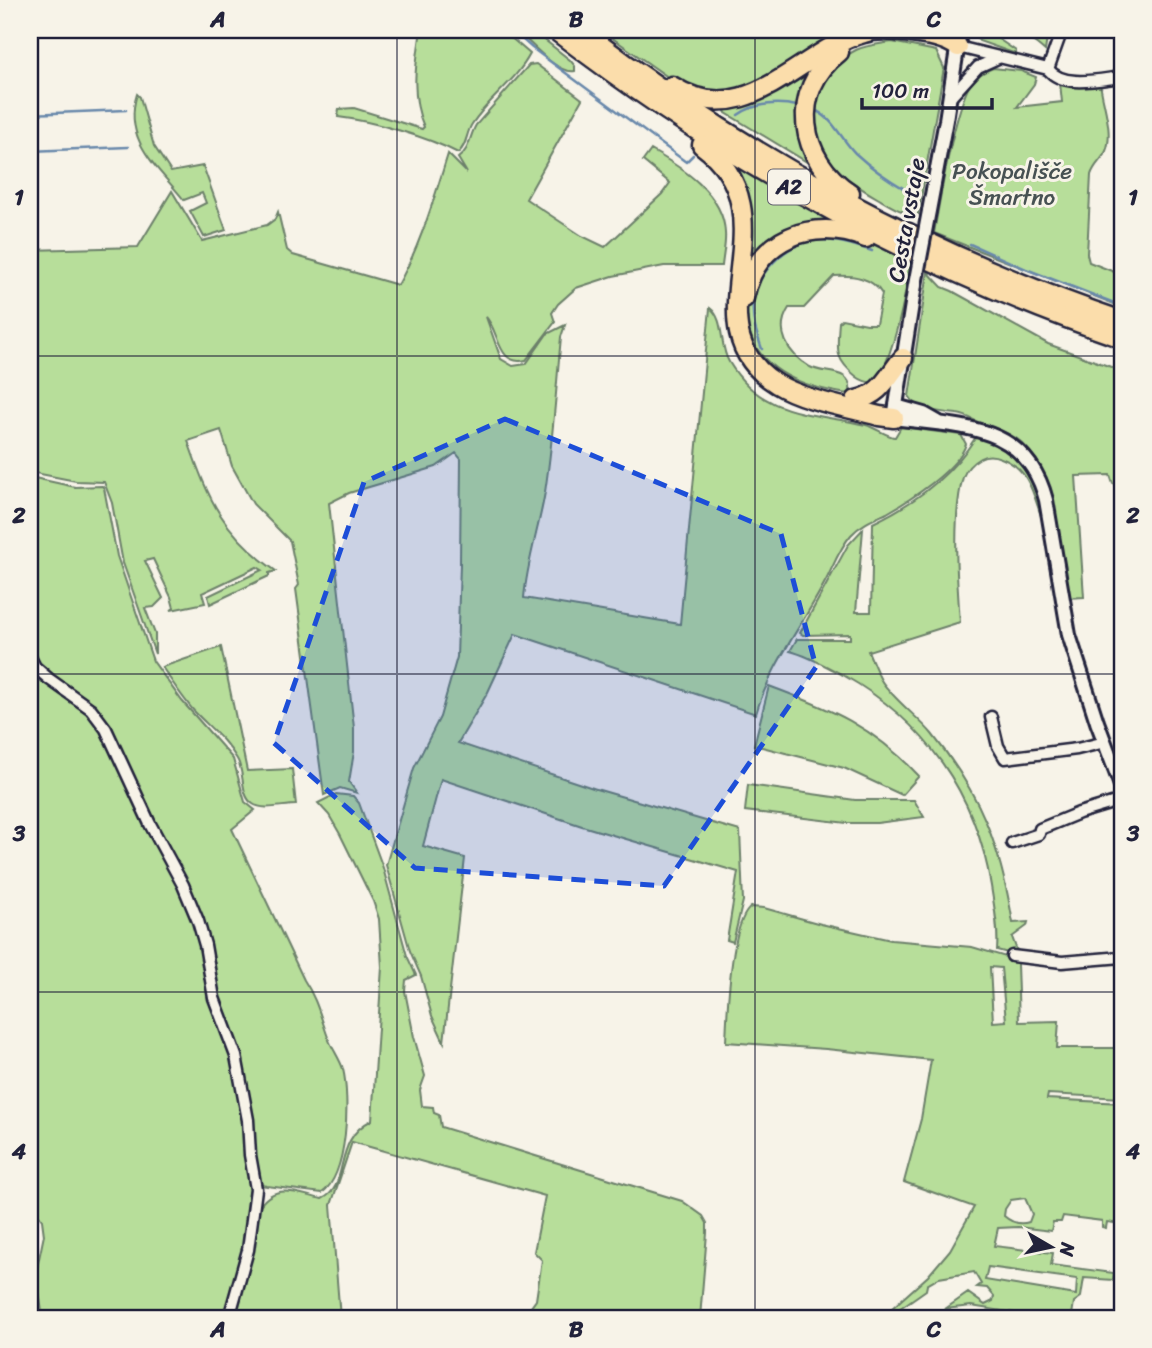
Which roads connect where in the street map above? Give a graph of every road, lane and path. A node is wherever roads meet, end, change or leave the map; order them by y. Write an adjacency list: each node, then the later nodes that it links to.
1 (555, 30): 11 (highway, A2)
2 (580, 30): 7 (highway, A2)
3 (1062, 30): 8 (street)
4 (926, 32): 5 (highway); 7 (highway)
5 (959, 38): 6 (street); 10 (street, Cesta vstaje); 12 (highway)
6 (999, 58): 8 (street); 10 (street)
7 (629, 66): 12 (highway, A2)
8 (1048, 69): 9 (street)
9 (1122, 77)
10 (950, 98): 16 (street, Cesta vstaje, bridge)
11 (656, 104): 13 (highway, A2); 18 (highway)
12 (879, 218): 14 (highway, A2)
13 (929, 260): 15 (highway, A2); 17 (highway)
14 (1122, 321)
15 (1122, 338)
16 (904, 358): 17 (highway); 18 (street, Cesta vstaje)
17 (856, 400): 18 (highway)
18 (895, 412): 21 (street)
19 (30, 657): 27 (street)
20 (992, 717): 21 (street)
21 (1105, 742): 22 (street)
22 (1122, 788)
23 (1122, 800): 24 (street)
24 (1012, 843)
25 (1012, 957): 26 (street)
26 (1122, 957)
27 (229, 1318)

